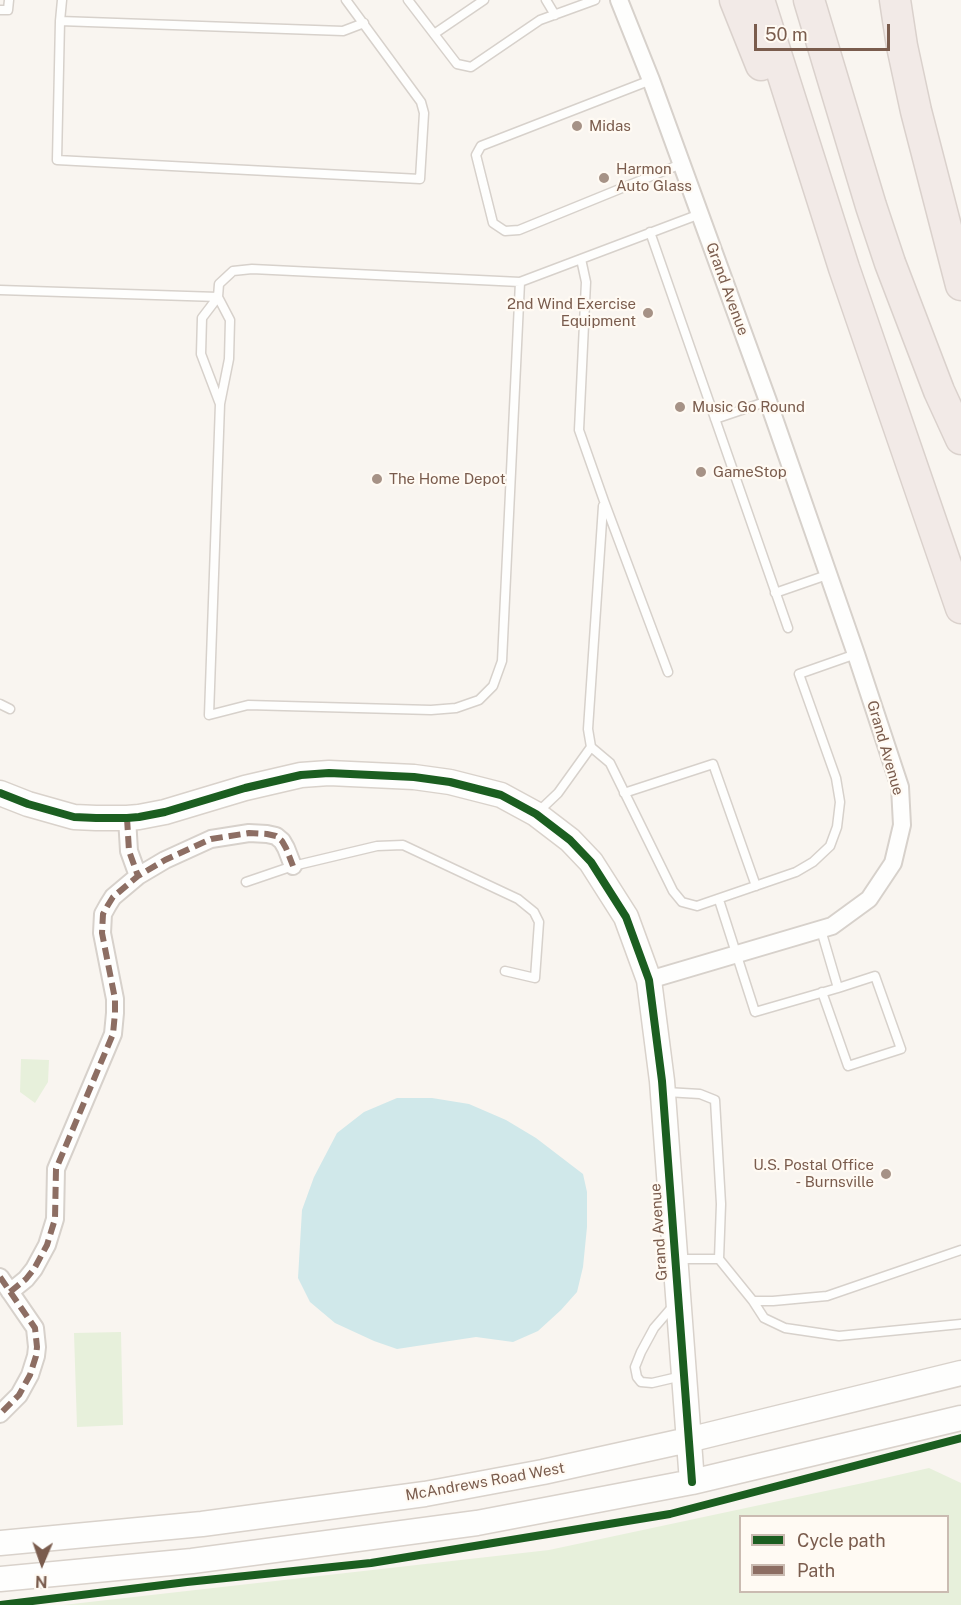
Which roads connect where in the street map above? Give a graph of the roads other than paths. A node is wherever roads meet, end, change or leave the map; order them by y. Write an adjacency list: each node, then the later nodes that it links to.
1 (9, 0): 13 (lane)
2 (62, 0): 15 (lane)
3 (346, 0): 16 (lane)
4 (408, 0): 17 (lane)
5 (484, 0): 17 (lane)
6 (546, 0): 14 (lane)
7 (595, 0): 14 (lane)
8 (619, 0): 18 (street, Grand Avenue)
9 (735, 0): 23 (highway)
10 (759, 0): 23 (highway)
11 (809, 0): 31 (highway)
12 (895, 0): 25 (highway)
13 (0, 10)
14 (555, 15): 17 (lane)
15 (60, 21): 16 (lane); 16 (lane)
16 (364, 23)
17 (434, 34)
18 (651, 80): 19 (street, Grand Avenue); 19 (lane)
19 (681, 164): 20 (street, Grand Avenue)
20 (700, 214): 21 (lane); 28 (street, Grand Avenue)
21 (650, 232): 22 (lane); 30 (lane)
22 (581, 259): 24 (lane); 32 (lane)
23 (844, 268): 35 (highway)
24 (520, 282): 27 (lane); 29 (lane)
25 (961, 285)
26 (0, 290): 27 (lane)
27 (218, 297): 29 (lane); 29 (lane)
28 (768, 401): 30 (lane); 33 (street, Grand Avenue)
29 (220, 404)
30 (715, 419): 34 (lane)
31 (961, 439)
32 (604, 501): 38 (lane); 41 (lane)
33 (828, 575): 34 (lane); 37 (street, Grand Avenue)
34 (775, 593): 36 (lane)
35 (961, 608)
36 (788, 628)
37 (856, 654): 49 (lane); 51 (street, Grand Avenue)
38 (668, 672)
39 (0, 704): 40 (lane)
40 (10, 709)
41 (591, 747): 43 (lane); 44 (lane)
42 (0, 793): 45 (main road)
43 (624, 793): 49 (lane); 50 (lane)
44 (536, 814): 45 (main road); 54 (main road)
45 (127, 818): 47 (street)
46 (293, 866): 47 (street); 48 (lane); 53 (lane)
47 (138, 876): 62 (street)
48 (246, 882)
49 (756, 886): 50 (lane)
50 (719, 900): 52 (lane)
51 (821, 930): 52 (street, Grand Avenue); 55 (lane)
52 (736, 954): 54 (street, Grand Avenue); 56 (lane)
53 (506, 971)
54 (649, 980): 57 (main road, Grand Avenue)
55 (838, 988): 56 (lane); 56 (lane)
56 (822, 992)
57 (662, 1092): 59 (main road, Grand Avenue); 60 (lane)
58 (961, 1250): 64 (lane)
59 (675, 1259): 60 (lane); 63 (main road, Grand Avenue)
60 (719, 1259): 64 (lane)
61 (0, 1277): 62 (street)
62 (10, 1292): 68 (street)
63 (677, 1301): 67 (main road, Grand Avenue); 67 (lane)
64 (753, 1301): 65 (lane)
65 (961, 1324)
66 (961, 1373): 70 (main road, McAndrews Road West)
67 (683, 1376): 70 (main road, Grand Avenue)
68 (0, 1414)
69 (961, 1418): 71 (main road)
70 (688, 1440): 71 (main road, Grand Avenue); 72 (main road, McAndrews Road West)
71 (692, 1482): 73 (main road)
72 (0, 1543)
73 (0, 1579)

